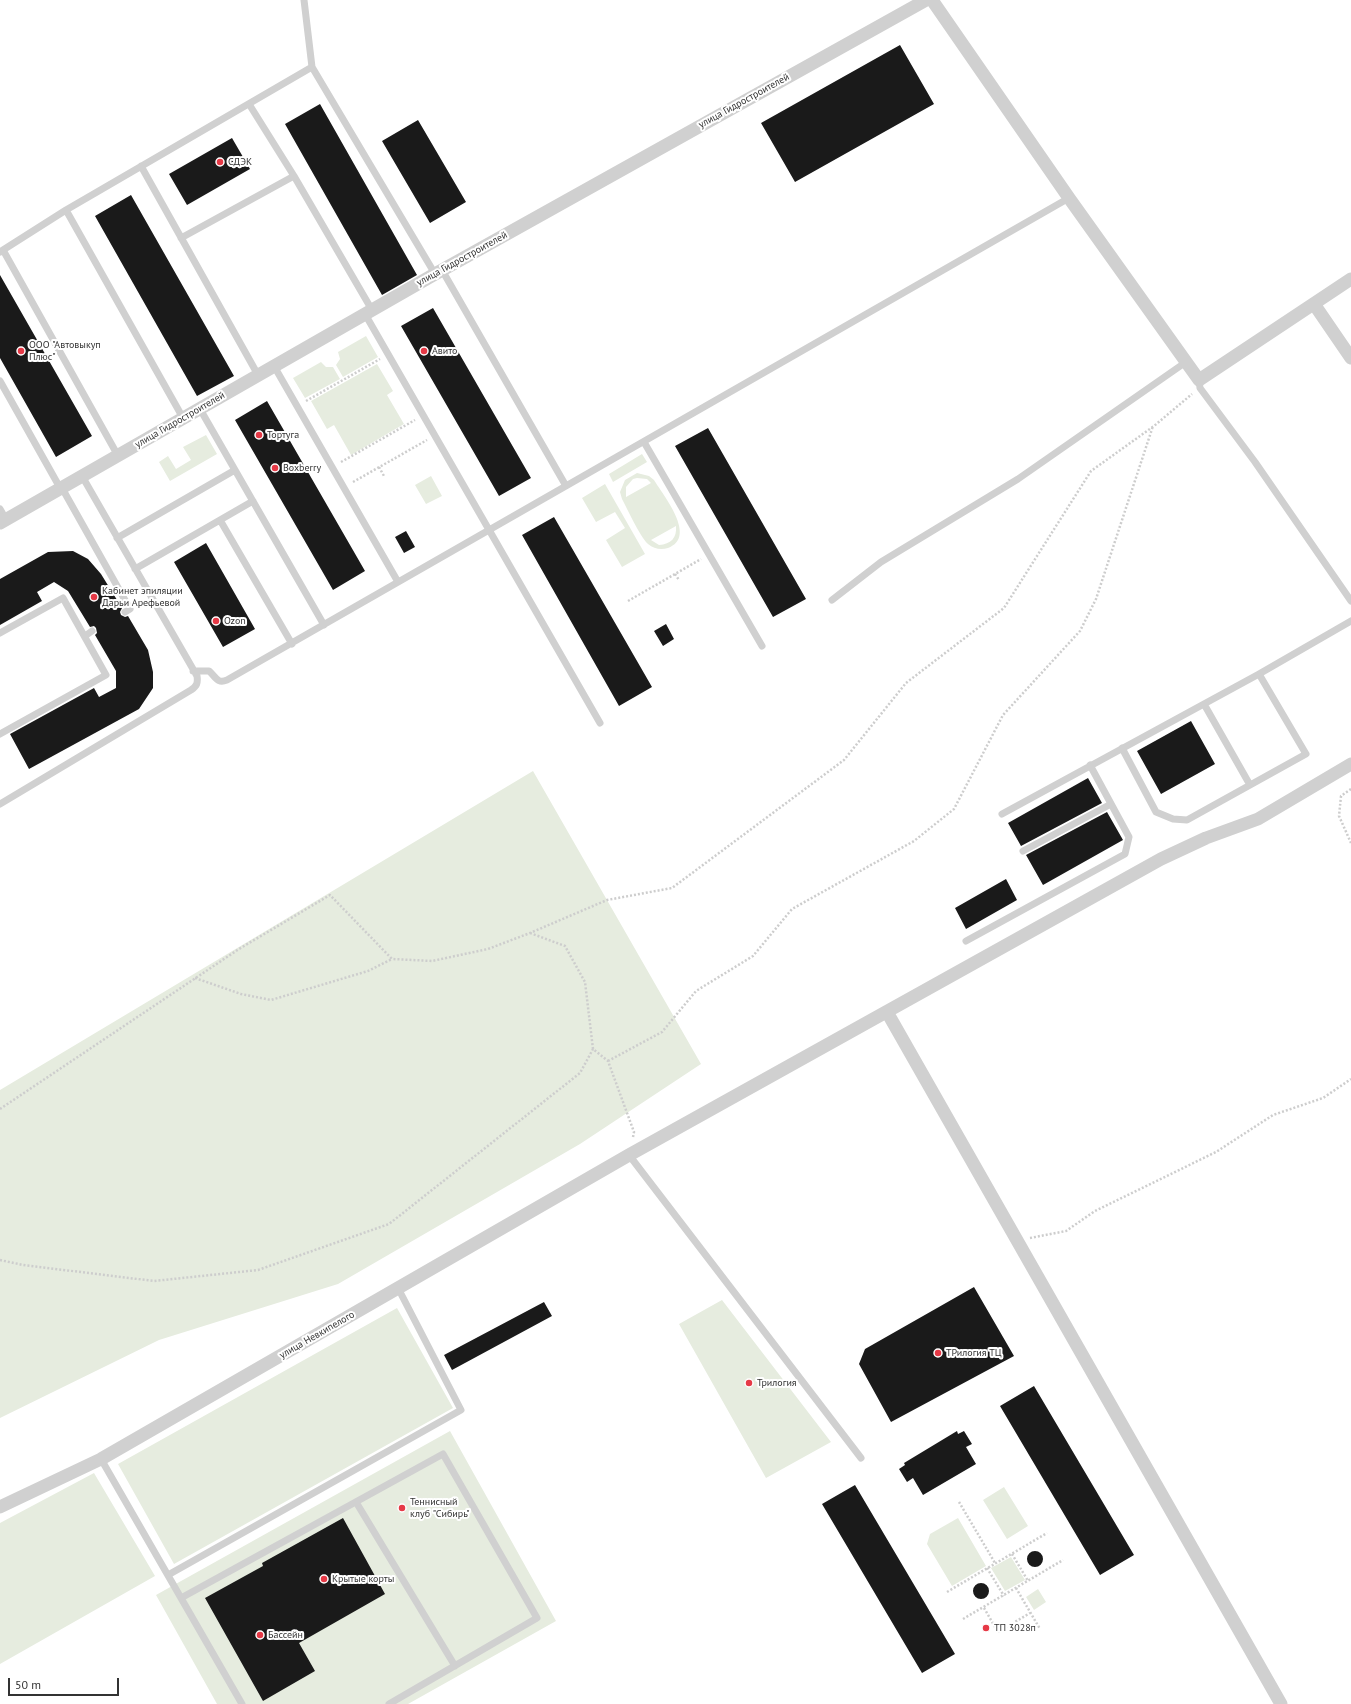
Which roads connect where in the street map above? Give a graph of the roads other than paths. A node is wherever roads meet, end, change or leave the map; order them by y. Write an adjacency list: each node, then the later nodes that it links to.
1 (304, 0): 4 (lane)
2 (926, 0): 12 (street, улица Гидростроителей)
3 (932, 0): 8 (street)
4 (312, 67): 5 (lane); 12 (lane)
5 (249, 104): 6 (lane); 7 (lane)
6 (141, 166): 9 (lane); 10 (lane)
7 (294, 176): 10 (lane); 15 (lane)
8 (1069, 198): 17 (street); 24 (lane)
9 (66, 210): 11 (lane); 23 (lane)
10 (181, 238): 19 (lane)
11 (2, 251): 28 (lane)
12 (438, 272): 15 (street, улица Гидростроителей); 27 (lane)
13 (1351, 279): 14 (street)
14 (1314, 304): 16 (street); 21 (street)
15 (368, 312): 18 (street, улица Гидростроителей); 32 (lane)
16 (1351, 358)
17 (1186, 362): 21 (street); 36 (lane)
18 (274, 366): 19 (street, улица Гидростроителей); 35 (lane)
19 (258, 375): 22 (street, улица Гидростроителей)
20 (0, 381): 28 (lane)
21 (1200, 384): 37 (lane)
22 (200, 408): 23 (street, улица Гидростроителей); 25 (lane)
23 (183, 418): 26 (street, улица Гидростроителей)
24 (644, 442): 27 (lane); 45 (lane)
25 (236, 470): 29 (lane); 33 (lane)
26 (82, 476): 28 (street, улица Гидростроителей); 33 (lane)
27 (566, 486): 32 (lane)
28 (60, 487): 30 (street, улица Гидростроителей); 38 (lane)
29 (253, 501): 31 (lane); 40 (lane)
30 (1, 517)
31 (220, 520): 34 (lane); 44 (lane)
32 (489, 530): 35 (lane); 49 (lane)
33 (117, 538): 34 (lane)
34 (135, 569): 46 (lane)
35 (398, 582): 40 (lane)
36 (832, 600)
37 (1351, 601)
38 (125, 612)
39 (1351, 621): 47 (lane)
40 (324, 625): 44 (lane)
41 (92, 631): 43 (lane)
42 (0, 633): 43 (lane)
43 (85, 636): 50 (lane)
44 (292, 644): 46 (lane)
45 (762, 646)
46 (193, 670): 55 (lane)
47 (1259, 674): 48 (lane); 54 (lane)
48 (1204, 704): 51 (lane); 54 (lane)
49 (600, 723)
50 (0, 734)
51 (1122, 748): 53 (lane); 54 (lane)
52 (1351, 764): 60 (street, улица Невкипелого)
53 (1090, 765): 56 (lane); 57 (lane)
54 (1250, 785)
55 (0, 804)
56 (1111, 804): 58 (lane); 59 (lane)
57 (1002, 814)
58 (1024, 851)
59 (966, 941)
60 (887, 1012): 61 (street, улица Невкипелого); 72 (street)
61 (629, 1155): 62 (street, улица Невкипелого); 63 (lane)
62 (398, 1288): 64 (street, улица Невкипелого); 67 (lane)
63 (861, 1458)
64 (101, 1459): 66 (street, улица Невкипелого); 67 (lane)
65 (356, 1502): 68 (lane); 69 (lane); 69 (lane)
66 (0, 1507)
67 (168, 1575): 68 (lane)
68 (181, 1598): 70 (lane)
69 (455, 1666): 71 (lane)
70 (242, 1704)
71 (389, 1704)
72 (1281, 1704)

